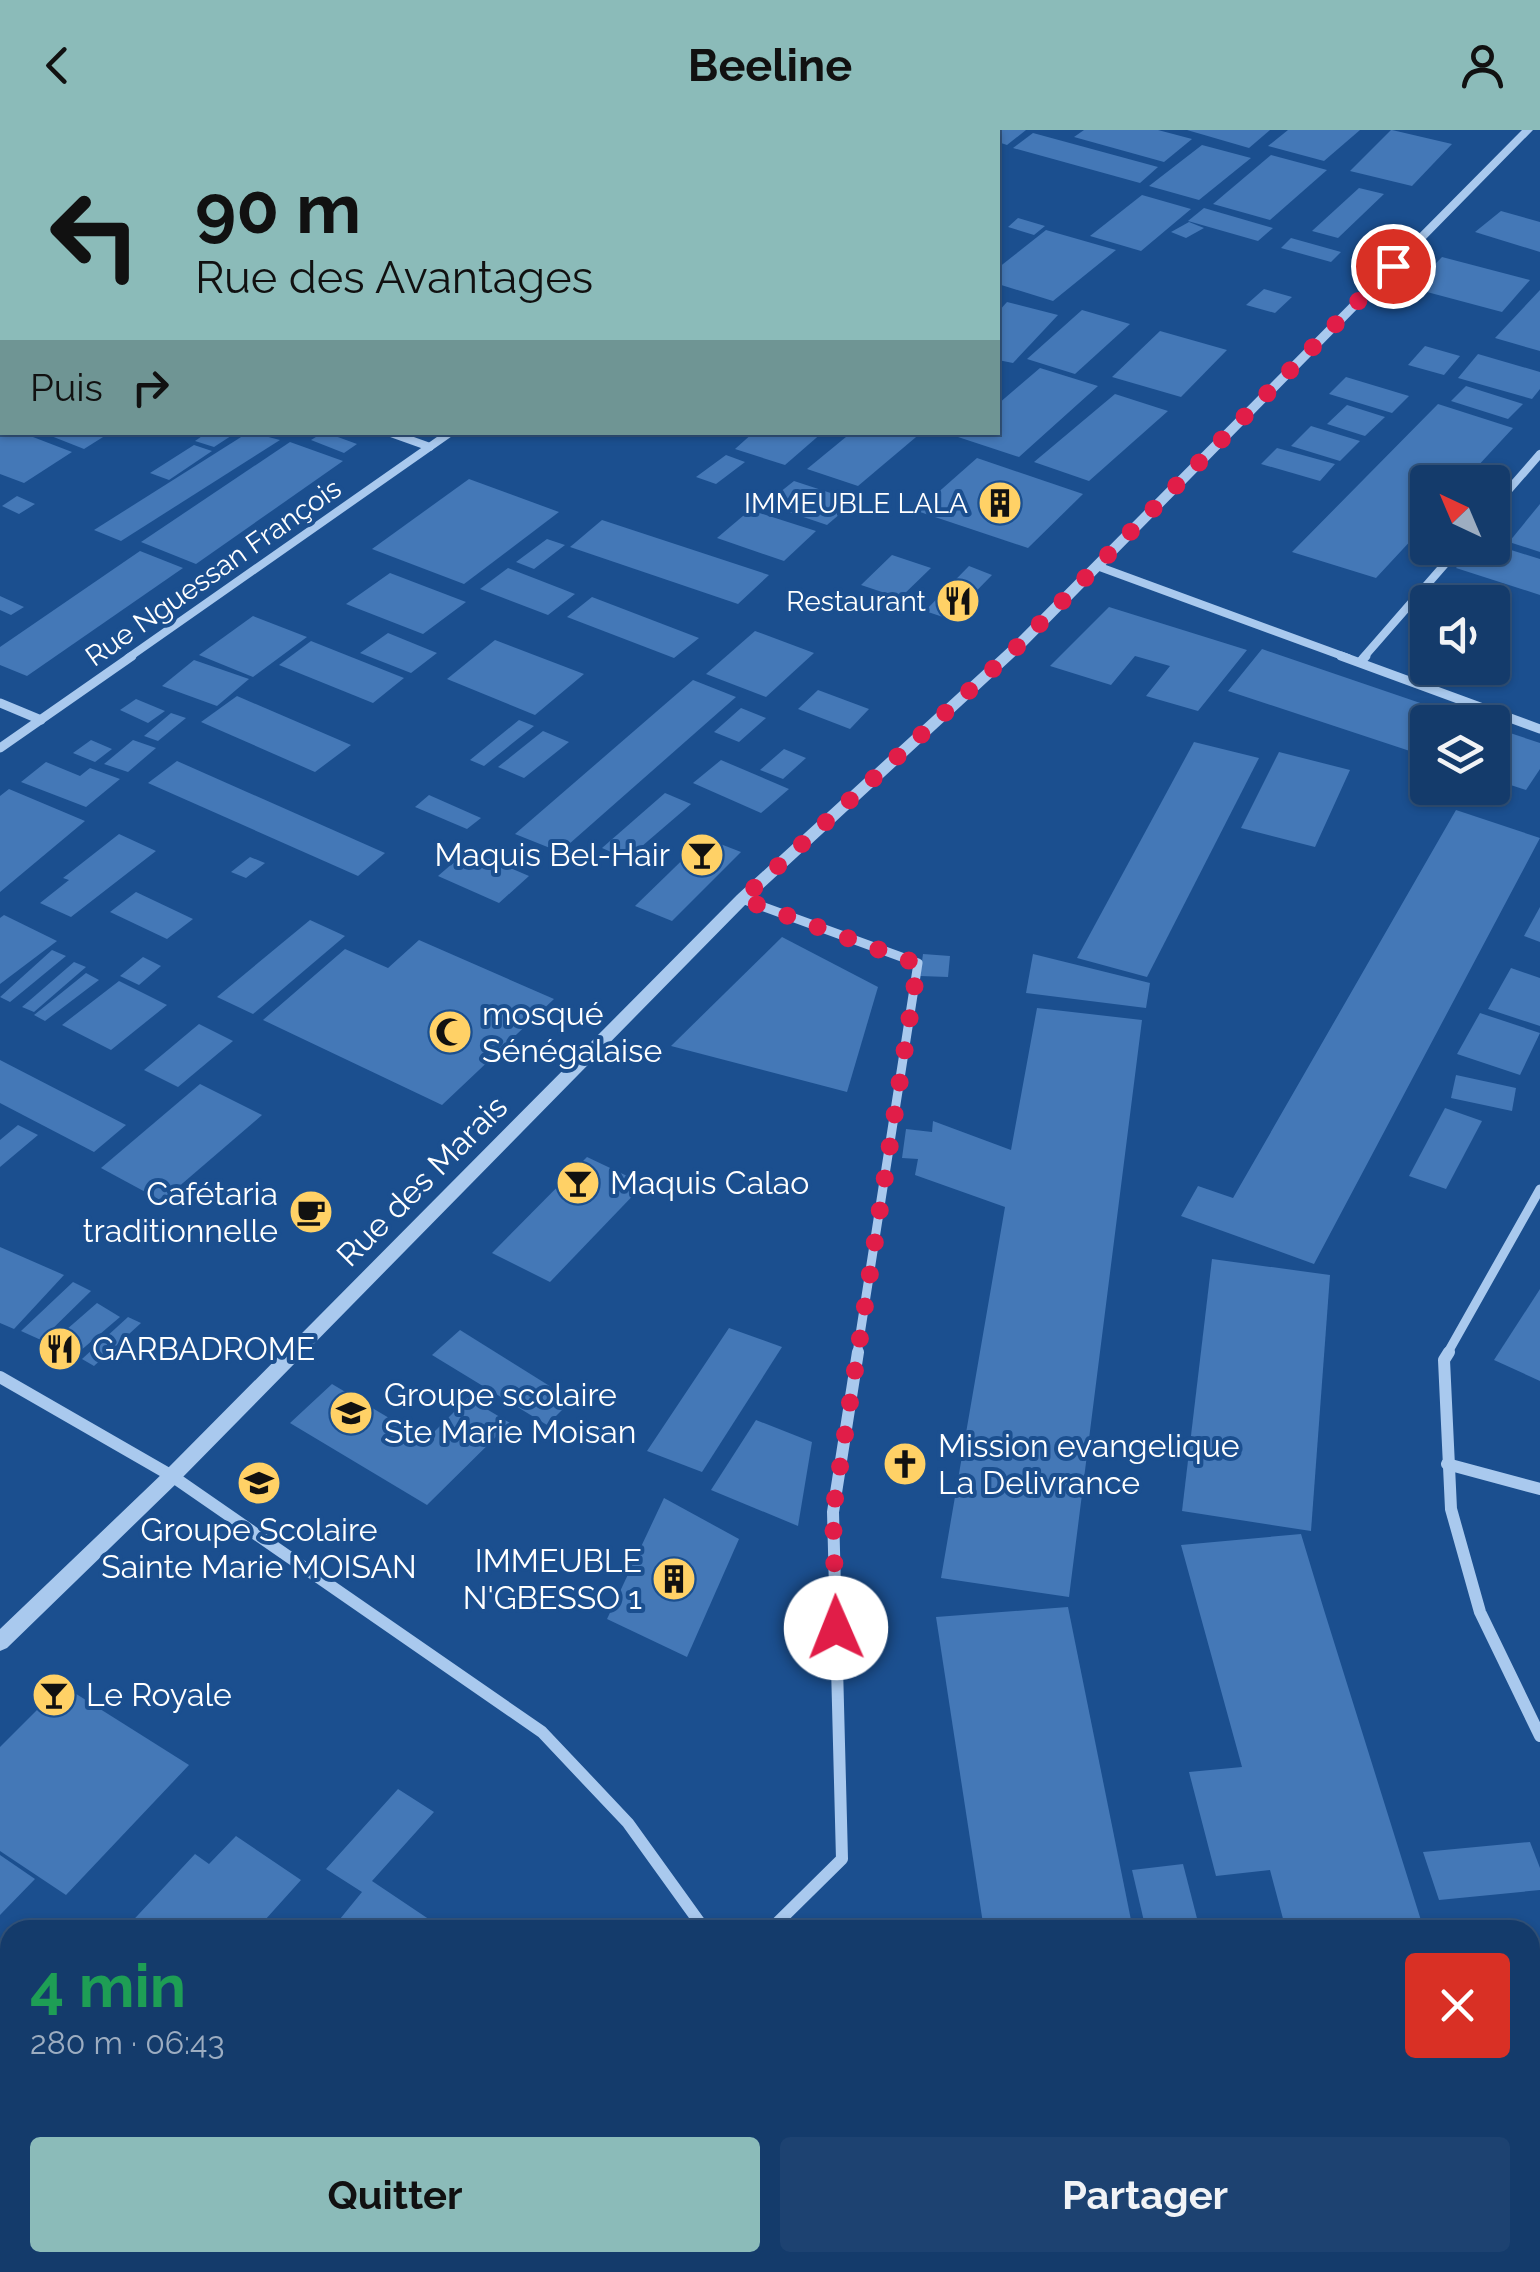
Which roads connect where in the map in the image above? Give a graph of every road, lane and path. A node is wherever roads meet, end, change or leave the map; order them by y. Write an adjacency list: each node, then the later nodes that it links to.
1 (1528, 130): 8 (street, Rue des Marais)
2 (396, 435): 4 (street)
3 (447, 435): 4 (street, Rue Nguessan François)
4 (430, 448): 11 (street, Rue Nguessan François)
5 (1540, 454): 6 (street)
6 (1510, 488)
7 (1444, 565): 9 (street)
8 (1096, 566): 9 (street); 14 (street, Rue des Marais)
9 (1361, 661): 12 (street)
10 (0, 703): 11 (street)
11 (41, 720): 13 (street, Rue Nguessan François)
12 (1540, 729)
13 (0, 748)
14 (742, 899): 18 (street, Rue des Marais); 23 (street)
15 (1540, 1189): 17 (street)
16 (0, 1377): 18 (street)
17 (1448, 1464): 19 (street); 21 (street)
18 (172, 1476): 20 (street, Rue des Marais); 22 (street)
19 (1540, 1489)
20 (0, 1642)
21 (1540, 1736)
22 (698, 1920)
23 (780, 1920)

